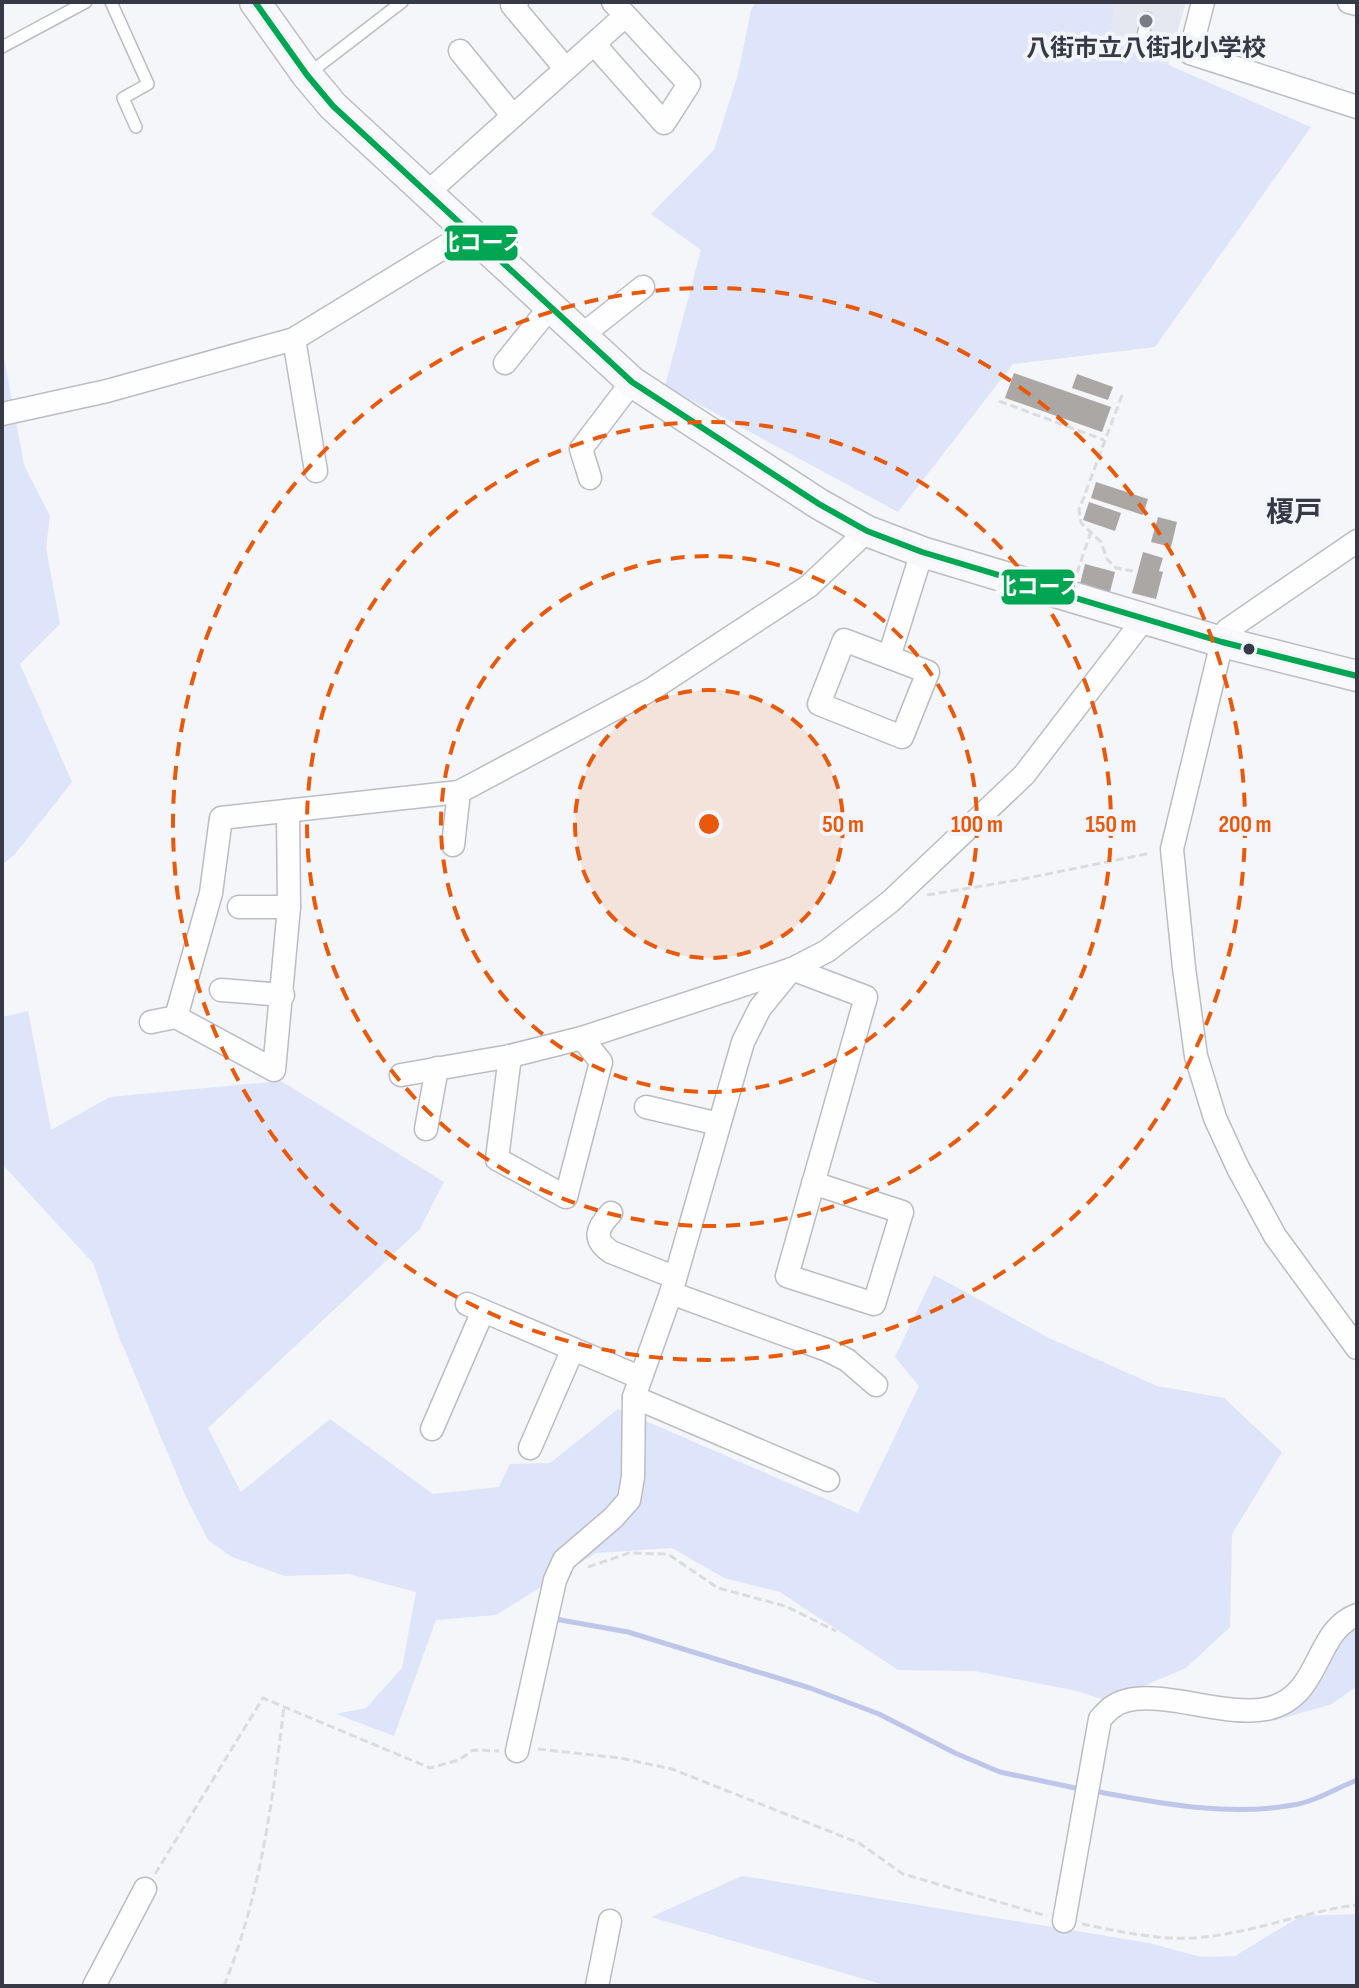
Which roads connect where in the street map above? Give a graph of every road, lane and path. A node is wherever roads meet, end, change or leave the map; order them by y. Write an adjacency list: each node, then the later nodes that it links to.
1 (86, 2): 12 (lane)
2 (111, 2): 19 (lane)
3 (402, 2): 16 (lane)
4 (517, 2): 15 (street)
5 (1203, 2): 14 (street)
6 (1349, 2): 8 (street)
7 (261, 4): 16 (street)
8 (1357, 4)
9 (619, 9): 11 (street); 11 (street)
10 (1147, 18): 14 (lane)
11 (594, 44): 15 (street)
12 (2, 47)
13 (460, 51): 18 (street)
14 (1190, 53): 17 (street)
15 (565, 68): 18 (street)
16 (307, 75): 20 (street)
17 (1357, 107)
18 (513, 116): 20 (street)
19 (136, 127)
20 (426, 194): 21 (street)
21 (469, 232): 23 (street); 25 (street)
22 (643, 287): 24 (street)
23 (550, 307): 24 (street); 26 (street)
24 (581, 336): 27 (street)
25 (294, 339): 30 (street); 32 (street)
26 (505, 363)
27 (632, 382): 33 (street); 34 (street)
28 (1122, 395): 31 (path)
29 (999, 401): 31 (path)
30 (2, 414)
31 (1105, 441): 35 (path)
32 (316, 471)
33 (590, 478)
34 (867, 531): 37 (street); 44 (street)
35 (1091, 531): 38 (path); 39 (path)
36 (1357, 541): 41 (street)
37 (922, 552): 39 (street); 42 (street)
38 (1133, 571)
39 (1069, 596): 40 (street)
40 (1144, 619): 41 (street); 48 (street)
41 (1222, 642): 43 (street); 47 (street)
42 (889, 657): 42 (street)
43 (1357, 676)
44 (459, 792): 45 (street); 46 (street)
45 (288, 812): 50 (street); 54 (street)
46 (453, 845)
47 (1172, 849): 48 (path); 66 (street)
48 (891, 901): 51 (street)
49 (239, 907): 50 (street)
50 (289, 907): 53 (street)
51 (792, 969): 56 (street); 61 (street); 63 (street)
52 (221, 990): 53 (street)
53 (283, 995): 54 (street)
54 (176, 1017): 55 (street)
55 (151, 1022)
56 (582, 1038): 57 (street); 57 (street)
57 (510, 1056): 58 (street)
58 (437, 1068): 59 (street); 62 (street)
59 (401, 1075)
60 (646, 1107): 61 (street)
61 (719, 1124): 65 (street)
62 (426, 1129)
63 (813, 1183): 63 (street)
64 (611, 1213): 65 (street)
65 (672, 1285): 68 (street); 69 (street)
66 (1357, 1348)
67 (573, 1349): 69 (street); 70 (street); 71 (street)
68 (876, 1385)
69 (637, 1387): 72 (street); 73 (street)
70 (432, 1429)
71 (530, 1448)
72 (828, 1480)
73 (555, 1580): 75 (path); 77 (street)
74 (1357, 1615): 81 (street)
75 (836, 1631)
76 (284, 1706): 77 (path); 78 (path); 83 (path)
77 (517, 1751): 81 (path)
78 (145, 1889): 82 (street)
79 (1357, 1905): 81 (path)
80 (610, 1921): 84 (street)
81 (1064, 1921)
82 (94, 1986)
83 (224, 1986)
84 (597, 1986)

